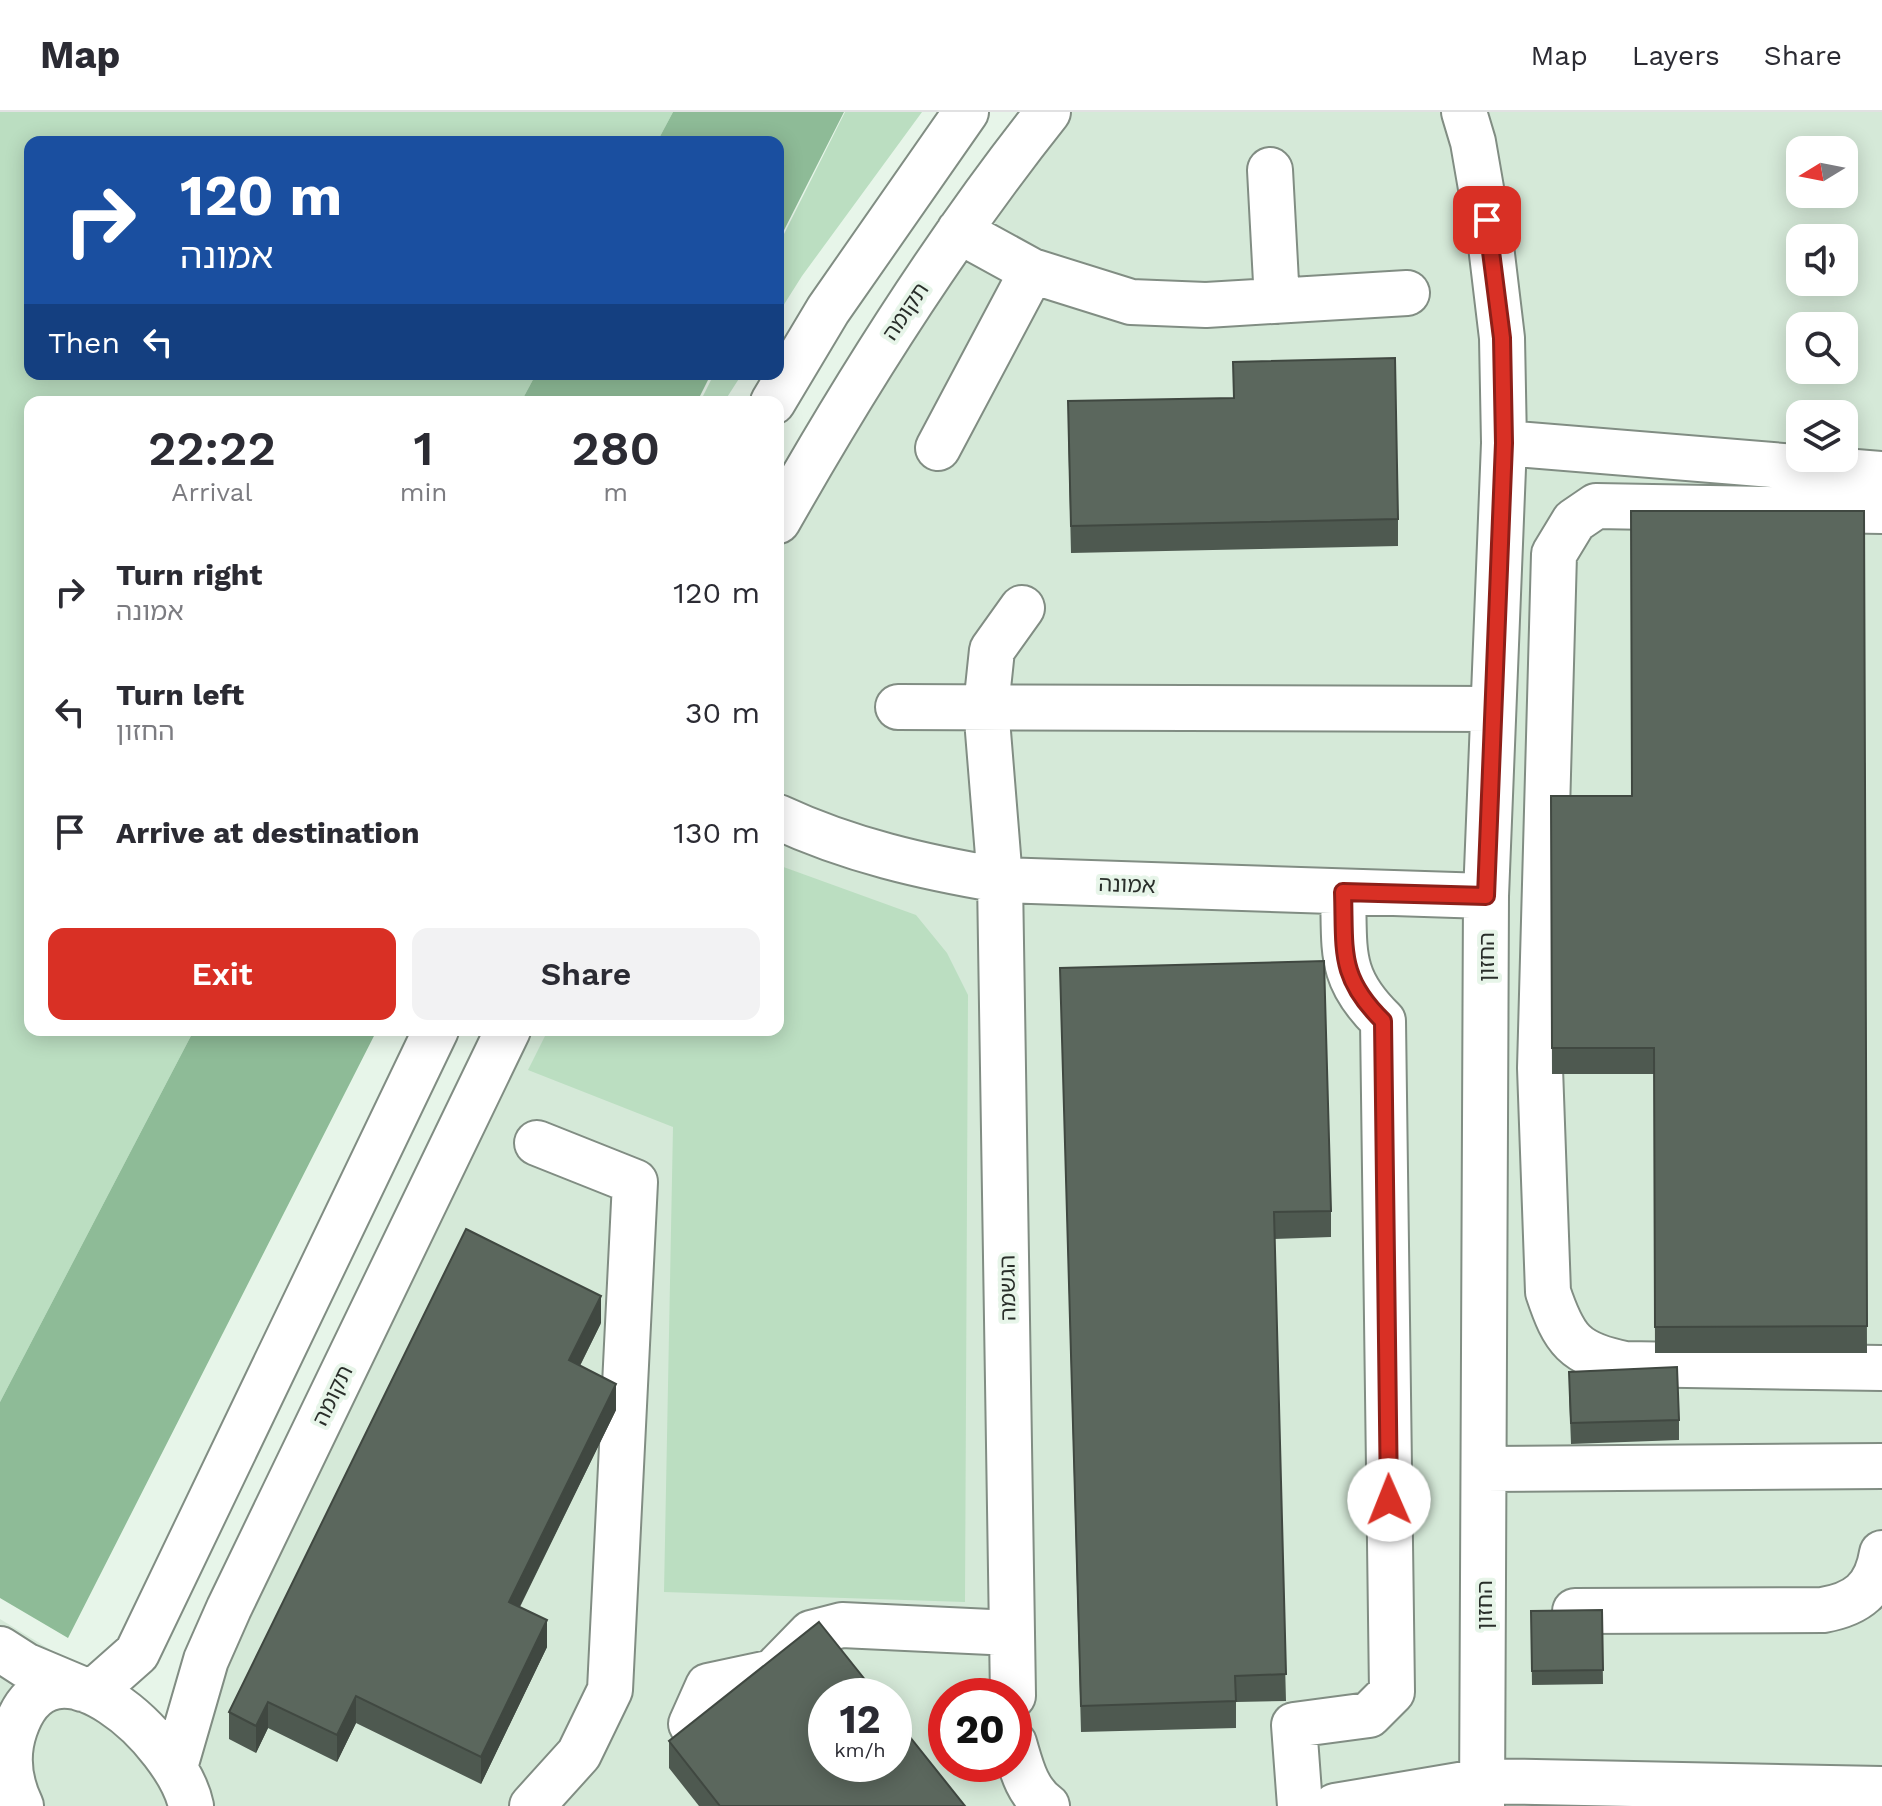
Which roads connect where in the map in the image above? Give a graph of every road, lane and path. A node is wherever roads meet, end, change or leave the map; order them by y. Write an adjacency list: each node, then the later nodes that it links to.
1 (966, 112): 9 (street)
2 (1048, 112): 5 (street, תקומה)
3 (1464, 112): 10 (street, החזון)
4 (1270, 170): 8 (street)
5 (959, 231): 6 (street); 13 (street, תקומה)
6 (1032, 271): 8 (street); 11 (street)
7 (1407, 293): 8 (street)
8 (1277, 301)
9 (777, 396)
10 (1504, 443): 12 (street); 18 (street, החזון)
11 (938, 448)
12 (1882, 474)
13 (784, 511)
14 (1882, 511): 26 (street)
15 (1022, 608): 17 (street, הגשמה)
16 (898, 707): 17 (street)
17 (986, 707): 18 (street); 20 (street, הגשמה)
18 (1493, 709): 22 (street, החזון)
19 (784, 819): 20 (street, אמונה)
20 (1000, 880): 21 (street, אמונה); 31 (street, הגשמה)
21 (1343, 892): 22 (street, אמונה); 43 (street)
22 (1486, 896): 28 (street, החזון)
23 (433, 1036): 34 (street)
24 (505, 1036): 39 (street, תקומה)
25 (537, 1143): 41 (street)
26 (1882, 1368)
27 (1882, 1466): 28 (street)
28 (1485, 1469): 40 (street, החזון)
29 (1882, 1553): 30 (street)
30 (1575, 1611)
31 (1012, 1633): 33 (street, הגשמה); 35 (street)
32 (0, 1649): 34 (street)
33 (1013, 1678)
34 (87, 1691): 37 (street); 39 (street)
35 (691, 1724)
36 (1027, 1782): 42 (street)
37 (12, 1784)
38 (1882, 1789): 40 (street)
39 (187, 1792)
40 (1482, 1793): 44 (street)
41 (532, 1806)
42 (1047, 1806)
43 (1300, 1806)
44 (1335, 1806)

